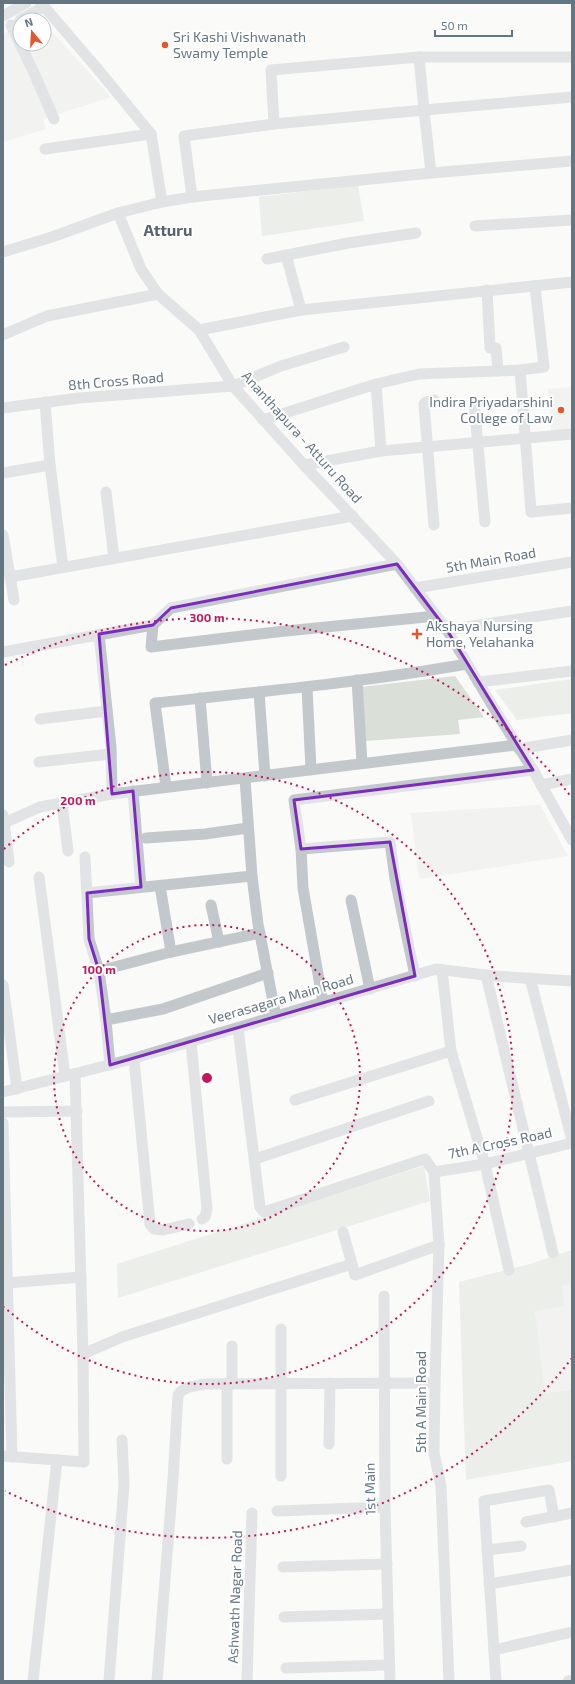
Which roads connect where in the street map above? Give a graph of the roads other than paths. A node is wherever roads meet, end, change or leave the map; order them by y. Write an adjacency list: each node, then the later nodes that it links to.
1 (26, 3): 4 (street)
2 (42, 5): 3 (street); 12 (street)
3 (31, 12)
4 (3, 16)
5 (26, 52): 10 (street)
6 (419, 57): 7 (street); 9 (street); 11 (street)
7 (572, 57)
8 (572, 97): 9 (street)
9 (424, 110): 11 (street); 15 (street)
10 (54, 119)
11 (274, 124): 16 (street)
12 (151, 134): 13 (street); 17 (street)
13 (45, 149)
14 (572, 161): 15 (street)
15 (431, 173): 16 (street)
16 (192, 197): 17 (street)
17 (162, 202): 18 (street)
18 (118, 213): 22 (street); 28 (street, Ananthapura - Atturu Road)
19 (572, 220): 20 (street)
20 (475, 226)
21 (416, 233): 23 (street)
22 (3, 252)
23 (286, 255): 24 (street); 29 (street)
24 (267, 259)
25 (572, 282): 26 (street)
26 (535, 286): 27 (street); 33 (street)
27 (487, 290): 29 (street); 34 (street)
28 (158, 294): 30 (street, Ananthapura - Atturu Road); 31 (street)
29 (301, 310): 30 (street)
30 (200, 330): 36 (street, Ananthapura - Atturu Road)
31 (3, 333)
32 (344, 347): 36 (street, 8th Cross Road)
33 (520, 370): 34 (street); 43 (street)
34 (498, 371): 35 (street)
35 (376, 384): 41 (street); 46 (street)
36 (233, 386): 38 (street, 8th Cross Road); 41 (street, Ananthapura - Atturu Road)
37 (434, 400): 45 (street)
38 (45, 402): 40 (street, 8th Cross Road); 47 (street)
39 (474, 403): 44 (street)
40 (3, 408)
41 (263, 420): 48 (street, Ananthapura - Atturu Road)
42 (572, 434): 43 (street)
43 (526, 439): 44 (street); 51 (street)
44 (478, 442): 45 (street); 53 (street)
45 (429, 447): 46 (street); 54 (street)
46 (380, 451): 48 (street)
47 (50, 465): 49 (street); 59 (street)
48 (304, 466): 52 (street, Ananthapura - Atturu Road)
49 (3, 473)
50 (106, 492): 56 (street)
51 (572, 508)
52 (353, 516): 56 (street); 58 (street, Ananthapura - Atturu Road)
53 (486, 522)
54 (434, 525)
55 (3, 535): 60 (street)
56 (114, 558): 59 (street)
57 (572, 562): 61 (street, 5th Main Road)
58 (397, 564): 61 (street, Ananthapura - Atturu Road); 65 (street)
59 (63, 567): 60 (street)
60 (10, 577): 62 (street)
61 (416, 588): 64 (street, Ananthapura - Atturu Road)
62 (14, 600)
63 (572, 611): 66 (street)
64 (436, 616): 65 (street); 66 (street, Ananthapura - Atturu Road)
65 (153, 625): 67 (street)
66 (447, 630): 69 (street, Ananthapura - Atturu Road)
67 (99, 634): 68 (street); 76 (street)
68 (3, 652)
69 (467, 664): 71 (street); 72 (street, Ananthapura - Atturu Road)
70 (572, 671): 72 (street)
71 (357, 680): 73 (street); 82 (street)
72 (478, 682): 79 (street, Ananthapura - Atturu Road)
73 (307, 688): 74 (street); 83 (street)
74 (259, 692): 75 (street); 85 (street)
75 (200, 698): 88 (street); 90 (street)
76 (107, 711): 77 (street); 80 (street)
77 (40, 719)
78 (572, 740): 79 (street)
79 (517, 747): 82 (street); 84 (street, Ananthapura - Atturu Road)
80 (111, 754): 81 (street); 92 (street)
81 (39, 762)
82 (362, 763): 83 (street)
83 (311, 769): 85 (street)
84 (533, 770): 89 (street, Ananthapura - Atturu Road); 99 (street)
85 (265, 776): 86 (street)
86 (245, 779): 88 (street); 95 (street)
87 (572, 779): 89 (street)
88 (206, 783): 90 (street)
89 (541, 785): 96 (street, Ananthapura - Atturu Road)
90 (166, 787): 91 (street)
91 (133, 792): 92 (street); 106 (street)
92 (112, 794): 93 (street)
93 (62, 803): 94 (street); 100 (street)
94 (4, 819): 102 (street)
95 (248, 828): 97 (street); 103 (street)
96 (569, 828): 98 (street, Ananthapura - Atturu Road)
97 (146, 838)
98 (572, 840)
99 (301, 849): 117 (street); 122 (street)
100 (68, 851)
101 (85, 858): 107 (street)
102 (9, 862)
103 (252, 876): 105 (street); 110 (street)
104 (39, 877): 130 (street)
105 (160, 886): 106 (street); 112 (street)
106 (141, 887): 107 (street)
107 (87, 893): 114 (street)
108 (351, 900): 121 (street)
109 (211, 905): 111 (street)
110 (260, 933): 111 (street); 115 (street)
111 (219, 942): 112 (street)
112 (171, 952): 114 (street)
113 (442, 970): 116 (street, Veerasagara Main Road); 117 (street, Veerasagara Main Road); 127 (street)
114 (99, 971): 124 (street)
115 (268, 973): 123 (street); 124 (street)
116 (486, 975): 118 (street, Veerasagara Main Road); 140 (street)
117 (415, 976): 121 (street, Veerasagara Main Road)
118 (530, 978): 119 (street, Veerasagara Main Road); 138 (street)
119 (572, 980)
120 (3, 985): 131 (street)
121 (370, 989): 122 (street, Veerasagara Main Road)
122 (323, 1003): 123 (street, Veerasagara Main Road)
123 (276, 1017): 125 (street, Veerasagara Main Road)
124 (106, 1020): 129 (street)
125 (238, 1028): 126 (street, Veerasagara Main Road); 141 (street)
126 (191, 1042): 128 (street, Veerasagara Main Road); 144 (street)
127 (451, 1051): 133 (street); 142 (street)
128 (134, 1059): 129 (street, Veerasagara Main Road); 145 (street)
129 (110, 1065): 130 (street, Veerasagara Main Road)
130 (70, 1075): 131 (street, Veerasagara Main Road); 135 (street)
131 (17, 1089): 132 (street, Veerasagara Main Road)
132 (3, 1092)
133 (295, 1100)
134 (429, 1101): 141 (street)
135 (76, 1111): 136 (street); 151 (street)
136 (3, 1112)
137 (3, 1123): 152 (street)
138 (572, 1140)
139 (572, 1143): 140 (street, 7th A Cross Road)
140 (529, 1153): 142 (street, 7th A Cross Road); 148 (street)
141 (255, 1158): 143 (street)
142 (485, 1164): 143 (street, 7th A Cross Road); 150 (street)
143 (434, 1172): 147 (street, 5th A Main Road)
144 (202, 1219)
145 (188, 1224)
146 (343, 1232): 149 (street)
147 (439, 1245): 149 (street); 157 (street, 5th A Main Road)
148 (553, 1253)
149 (352, 1264): 156 (street)
150 (509, 1270)
151 (81, 1278): 152 (street); 156 (street)
152 (7, 1283): 164 (street)
153 (384, 1296): 159 (street, 1st Main)
154 (281, 1329): 161 (street)
155 (232, 1346): 160 (street)
156 (83, 1354): 166 (street)
157 (435, 1382): 159 (street); 192 (street, 5th A Main Road)
158 (330, 1383): 159 (street); 161 (street); 163 (street)
159 (384, 1383): 168 (street, 1st Main)
160 (230, 1384): 161 (street); 165 (street); 189 (street)
161 (281, 1384): 167 (street)
162 (122, 1440): 188 (street)
163 (329, 1444)
164 (7, 1457): 166 (street)
165 (227, 1459)
166 (57, 1460): 187 (street)
167 (281, 1476)
168 (385, 1507): 169 (street); 176 (street, 1st Main)
169 (277, 1511)
170 (252, 1513): 190 (street, Ashwath Nagar Road)
171 (572, 1513): 172 (street)
172 (554, 1517): 173 (street); 175 (street)
173 (526, 1522)
174 (521, 1546): 175 (street)
175 (487, 1550): 179 (street)
176 (386, 1564): 177 (street); 180 (street, 1st Main)
177 (283, 1567)
178 (572, 1570): 179 (street)
179 (489, 1584): 183 (street)
180 (388, 1614): 181 (street); 184 (street, 1st Main)
181 (284, 1617)
182 (572, 1632): 183 (street)
183 (494, 1650): 193 (street)
184 (389, 1665): 185 (street); 191 (street, 1st Main)
185 (286, 1668)
186 (572, 1680): 194 (street)
187 (33, 1681)
188 (109, 1681)
189 (157, 1681)
190 (247, 1681)
191 (390, 1681)
192 (449, 1681)
193 (496, 1681)
194 (568, 1681)

